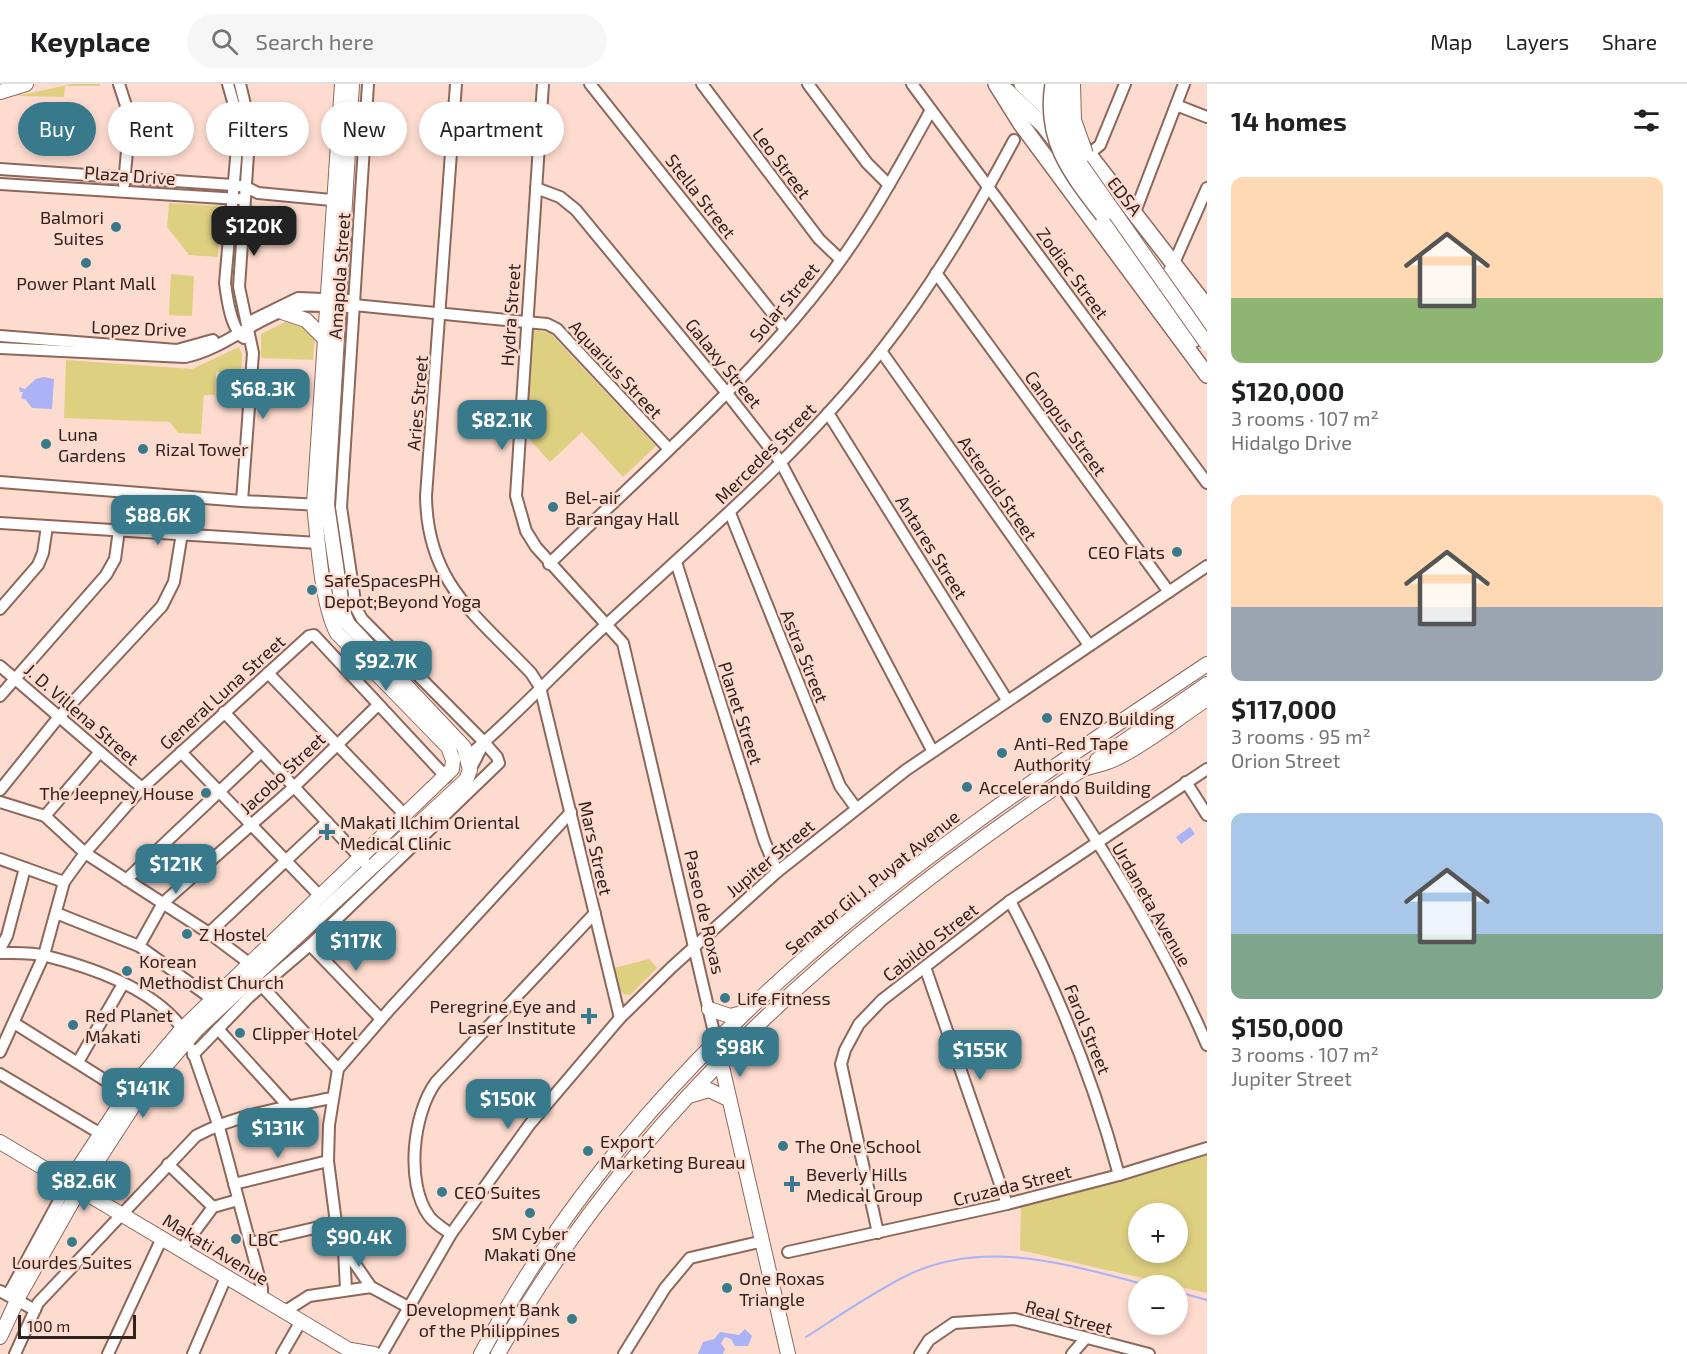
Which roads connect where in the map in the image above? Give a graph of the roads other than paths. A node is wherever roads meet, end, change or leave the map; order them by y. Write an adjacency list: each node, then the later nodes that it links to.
1 (119, 84): 32 (street)
2 (228, 84): 34 (street)
3 (240, 84): 37 (street)
4 (342, 84): 44 (main road)
5 (352, 84): 44 (main road)
6 (368, 84): 50 (street, Amapola Street)
7 (456, 84): 53 (street, Aries Street)
8 (543, 84): 38 (street, Hydra Street)
9 (590, 84): 57 (street, Stella Street)
10 (702, 84): 46 (street, Leo Street)
11 (808, 84): 35 (street)
12 (912, 84): 26 (street, Zodiac Street)
13 (996, 84): 64 (highway)
14 (1002, 84): 60 (highway, EDSA)
15 (1022, 84): 28 (highway)
16 (1040, 84): 28 (highway, EDSA)
17 (1053, 84): 63 (highway, bridge)
18 (1066, 84): 25 (main road); 60 (main road, bridge)
19 (1075, 84): 25 (main road); 55 (main road, bridge)
20 (1125, 84): 30 (street)
21 (1184, 84): 24 (street)
22 (23, 85): 23 (main road)
23 (0, 92)
24 (1176, 105): 27 (street); 45 (street)
25 (1067, 108): 28 (main road)
26 (931, 110): 35 (street, Solar Street); 36 (street, Zodiac Street)
27 (1207, 117)
28 (1070, 129): 30 (highway, EDSA)
29 (1014, 140): 36 (street, Mercedes Street)
30 (1089, 154): 45 (highway, EDSA)
31 (0, 169): 32 (street, Plaza Drive)
32 (124, 176): 34 (street, Plaza Drive); 40 (street)
33 (0, 184): 40 (street, Plaza Drive)
34 (233, 185): 37 (street, Plaza Drive); 42 (street)
35 (890, 185): 46 (street, Solar Street)
36 (989, 186): 48 (street, Mercedes Street); 70 (street, Zodiac Street)
37 (246, 187): 41 (street, Plaza Drive); 43 (street)
38 (536, 188): 54 (street, Hydra Street); 65 (street, Galaxy Street)
39 (1207, 188): 47 (street)
40 (123, 191): 42 (street, Plaza Drive)
41 (258, 194): 43 (street, Plaza Drive); 44 (street, Plaza Drive)
42 (232, 199): 43 (street, Plaza Drive); 56 (street)
43 (245, 199): 56 (street)
44 (340, 201): 49 (main road)
45 (1135, 212): 47 (highway, EDSA)
46 (840, 259): 57 (street, Solar Street)
47 (1174, 263): 51 (highway, EDSA)
48 (936, 273): 62 (street, Mercedes Street); 82 (street, Canopus Street)
49 (332, 302): 50 (street, Aquarius Street); 52 (street, Lopez Drive); 56 (street, Lopez Drive); 59 (main road); 72 (main road)
50 (354, 304): 53 (street, Aquarius Street); 100 (street, Amapola Street)
51 (1207, 307)
52 (282, 312): 56 (street, Lopez Drive); 59 (main road)
53 (440, 313): 54 (street, Aquarius Street); 92 (street, Aries Street)
54 (525, 320): 67 (street, Aquarius Street); 80 (street, Hydra Street)
55 (1207, 324)
56 (243, 329): 58 (street, Lopez Drive); 61 (street, Lopez Drive); 71 (street)
57 (785, 329): 65 (street, Solar Street)
58 (0, 336)
59 (324, 338): 72 (main road)
60 (1207, 343)
61 (0, 348)
62 (881, 351): 66 (street, Mercedes Street); 85 (street, Asteroid Street)
63 (1207, 359)
64 (1207, 375)
65 (726, 392): 67 (street, Solar Street); 68 (street, Galaxy Street)
66 (828, 413): 68 (street, Mercedes Street); 95 (street, Antares Street)
67 (668, 448): 80 (street, Solar Street)
68 (780, 461): 73 (street, Mercedes Street); 103 (street, Galaxy Street)
69 (0, 482): 71 (street)
70 (1207, 483)
71 (242, 501): 72 (street)
72 (321, 505): 78 (main road); 107 (main road)
73 (730, 513): 79 (street, Mercedes Street); 118 (street, Astra Street)
74 (0, 524): 75 (street)
75 (47, 526): 76 (street); 83 (street)
76 (119, 530): 77 (street); 90 (street)
77 (182, 533): 78 (street); 98 (street)
78 (318, 543): 110 (main road)
79 (676, 562): 84 (street, Mercedes Street); 132 (street, Planet Street)
80 (549, 564): 84 (street, Hydra Street)
81 (1207, 566): 82 (street, Jupiter Street)
82 (1169, 592): 85 (street, Jupiter Street)
83 (0, 609)
84 (608, 623): 92 (street, Mercedes Street); 143 (street, Paseo de Roxas)
85 (1089, 645): 95 (street, Jupiter Street)
86 (1207, 664): 102 (main road, Senator Gil J. Puyat Avenue)
87 (0, 666): 90 (street, J. D. Villena Street)
88 (1207, 670): 99 (main road)
89 (268, 673): 96 (street, General Luna Street); 97 (street, General Luna Street); 101 (street)
90 (15, 678): 93 (street); 98 (street, J. D. Villena Street)
91 (1207, 684): 99 (main road)
92 (540, 687): 100 (street, Mercedes Street); 119 (street, Mars Street)
93 (0, 696)
94 (1207, 699): 109 (main road, Senator Gil J. Puyat Avenue)
95 (1007, 700): 103 (street, Jupiter Street)
96 (378, 705): 101 (street, Jacobo Street); 110 (street)
97 (224, 712): 104 (street, General Luna Street); 105 (street)
98 (58, 718): 106 (street, J. D. Villena Street); 115 (street)
99 (1125, 734): 102 (main road); 109 (main road)
100 (484, 742): 107 (street, Mercedes Street); 141 (street)
101 (336, 746): 113 (street, Jacobo Street); 120 (street)
102 (1085, 748): 152 (main road, Senator Gil J. Puyat Avenue)
103 (932, 750): 118 (street, Jupiter Street)
104 (181, 752): 114 (street, General Luna Street); 116 (street)
105 (261, 752): 113 (street); 116 (street)
106 (99, 753): 114 (street, J. D. Villena Street); 122 (street)
107 (469, 763): 110 (main road); 130 (main road)
108 (1207, 769): 111 (street, Cabildo Street)
109 (1083, 770): 112 (main road, Senator Gil J. Puyat Avenue)
110 (449, 773): 120 (main road)
111 (1186, 782): 121 (street); 125 (street, Cabildo Street)
112 (1060, 784): 125 (street, Urdaneta Avenue); 163 (main road, Senator Gil J. Puyat Avenue)
113 (294, 787): 123 (street); 124 (street, Jacobo Street)
114 (142, 788): 126 (street, General Luna Street)
115 (0, 790)
116 (219, 791): 124 (street); 133 (street)
117 (0, 802): 122 (street)
118 (856, 808): 132 (street, Jupiter Street)
119 (571, 813): 139 (street, Mars Street); 154 (street)
120 (405, 815): 127 (main road)
121 (1207, 815)
122 (45, 816): 126 (street)
123 (327, 822): 127 (street); 129 (street)
124 (251, 825): 129 (street); 137 (street, Jacobo Street)
125 (1097, 843): 136 (street, Cabildo Street); 159 (street, Urdaneta Avenue)
126 (85, 853): 133 (street); 134 (street, General Luna Street)
127 (359, 857): 130 (street); 135 (main road)
128 (0, 859): 131 (street)
129 (286, 861): 135 (street); 140 (street)
130 (369, 867): 157 (main road)
131 (25, 868): 134 (street); 144 (street)
132 (777, 872): 143 (street, Jupiter Street)
133 (126, 880): 137 (street)
134 (63, 882): 138 (street, General Luna Street)
135 (319, 895): 146 (main road)
136 (1010, 901): 147 (street, Cabildo Street); 177 (street, Farol Street)
137 (163, 903): 140 (street); 142 (street, Jacobo Street)
138 (56, 913): 142 (street); 145 (street, General Luna Street)
139 (595, 913): 153 (street, Mars Street); 186 (street)
140 (209, 933): 146 (street)
141 (310, 945): 149 (street); 154 (street)
142 (139, 946): 150 (street)
143 (695, 947): 151 (street, Paseo de Roxas); 153 (street, Jupiter Street)
144 (0, 951): 145 (street)
145 (44, 955): 148 (street); 155 (street, General Luna Street)
146 (249, 963): 150 (main road)
147 (926, 967): 181 (street); 185 (street, Cabildo Street)
148 (123, 984): 157 (street); 162 (street)
149 (262, 986): 156 (street); 164 (street)
150 (212, 999): 157 (main road)
151 (709, 1009): 152 (main road); 158 (street, Paseo de Roxas)
152 (748, 1011): 158 (main road, Senator Gil J. Puyat Avenue)
153 (620, 1018): 186 (street, Jupiter Street)
154 (381, 1019): 164 (street)
155 (14, 1023): 160 (street, General Luna Street); 162 (street)
156 (218, 1029): 161 (street); 170 (street)
157 (185, 1034): 161 (street); 166 (main road); 179 (main road)
158 (716, 1041): 163 (main road, Paseo de Roxas); 211 (main road, Senator Gil J. Puyat Avenue)
159 (1207, 1045)
160 (0, 1052)
161 (193, 1055): 171 (street)
162 (78, 1062): 166 (street)
163 (721, 1063): 168 (main road, Senator Gil J. Puyat Avenue); 169 (main road, Paseo de Roxas)
164 (338, 1069): 167 (street)
165 (0, 1074): 172 (street)
166 (127, 1094): 172 (main road)
167 (332, 1098): 170 (street); 175 (street)
168 (687, 1099): 169 (main road); 212 (main road, Senator Gil J. Puyat Avenue)
169 (728, 1099): 188 (main road, Paseo de Roxas)
170 (288, 1106): 171 (street)
171 (219, 1126): 176 (street); 178 (street)
172 (101, 1134): 179 (main road)
173 (0, 1142): 179 (main road, Makati Avenue)
174 (1207, 1148): 177 (street, Cruzada Street)
175 (328, 1161): 178 (street); 184 (street)
176 (168, 1164): 182 (street); 183 (street)
177 (1119, 1175): 181 (street, Cruzada Street)
178 (234, 1184): 180 (street)
179 (75, 1185): 183 (main road, Makati Avenue); 196 (main road)
180 (238, 1200): 182 (street); 189 (street)
181 (1007, 1204): 185 (street, Cruzada Street)
182 (213, 1208): 191 (street)
183 (122, 1213): 187 (main road, Makati Avenue); 199 (street)
184 (336, 1223): 189 (street); 190 (street)
185 (878, 1233): 192 (street, Cruzada Street)
186 (451, 1234): 198 (street, Jupiter Street)
187 (162, 1238): 191 (main road, Makati Avenue); 206 (street)
188 (763, 1241): 213 (street); 214 (main road, Paseo de Roxas)
189 (250, 1243): 197 (street)
190 (344, 1248): 194 (street); 195 (street)
191 (182, 1250): 193 (main road, Makati Avenue)
192 (788, 1252)
193 (226, 1277): 197 (main road, Makati Avenue); 207 (street)
194 (371, 1287): 195 (street); 198 (street)
195 (346, 1289): 200 (street)
196 (8, 1295): 199 (street); 202 (main road)
197 (262, 1299): 200 (main road, Makati Avenue)
198 (408, 1307): 210 (street, Jupiter Street)
199 (35, 1310): 205 (street)
200 (284, 1312): 201 (main road, Makati Avenue)
201 (301, 1322): 204 (main road, Makati Avenue); 208 (street)
202 (0, 1337)
203 (1085, 1339): 215 (street, Real Street); 216 (street); 217 (street, Real Street)
204 (354, 1352): 209 (main road, Makati Avenue)
205 (15, 1354)
206 (108, 1354)
207 (193, 1354)
208 (282, 1354)
209 (374, 1354)
210 (382, 1354)
211 (481, 1354)
212 (498, 1354)
213 (624, 1354)
214 (788, 1354)
215 (920, 1354)
216 (1071, 1354)
217 (1149, 1354)

